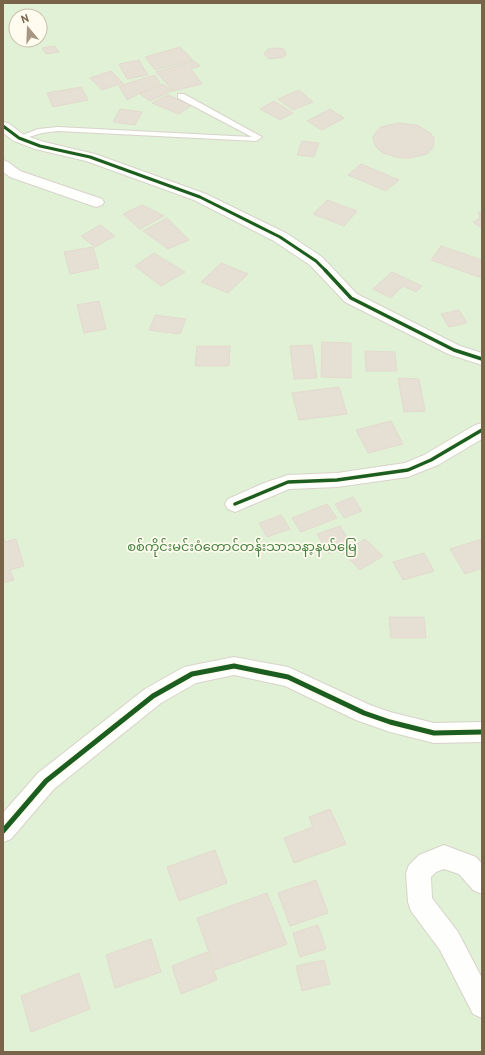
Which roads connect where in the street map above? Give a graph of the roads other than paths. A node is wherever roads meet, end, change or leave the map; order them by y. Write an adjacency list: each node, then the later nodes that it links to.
1 (181, 96): 2 (lane)
2 (8, 132): 5 (street)
3 (3, 165): 4 (street)
4 (96, 202)
5 (482, 359)
6 (482, 430): 7 (street)
7 (235, 504)
8 (482, 732): 9 (street)
9 (3, 831)
10 (482, 882): 11 (street)
11 (482, 1006)

